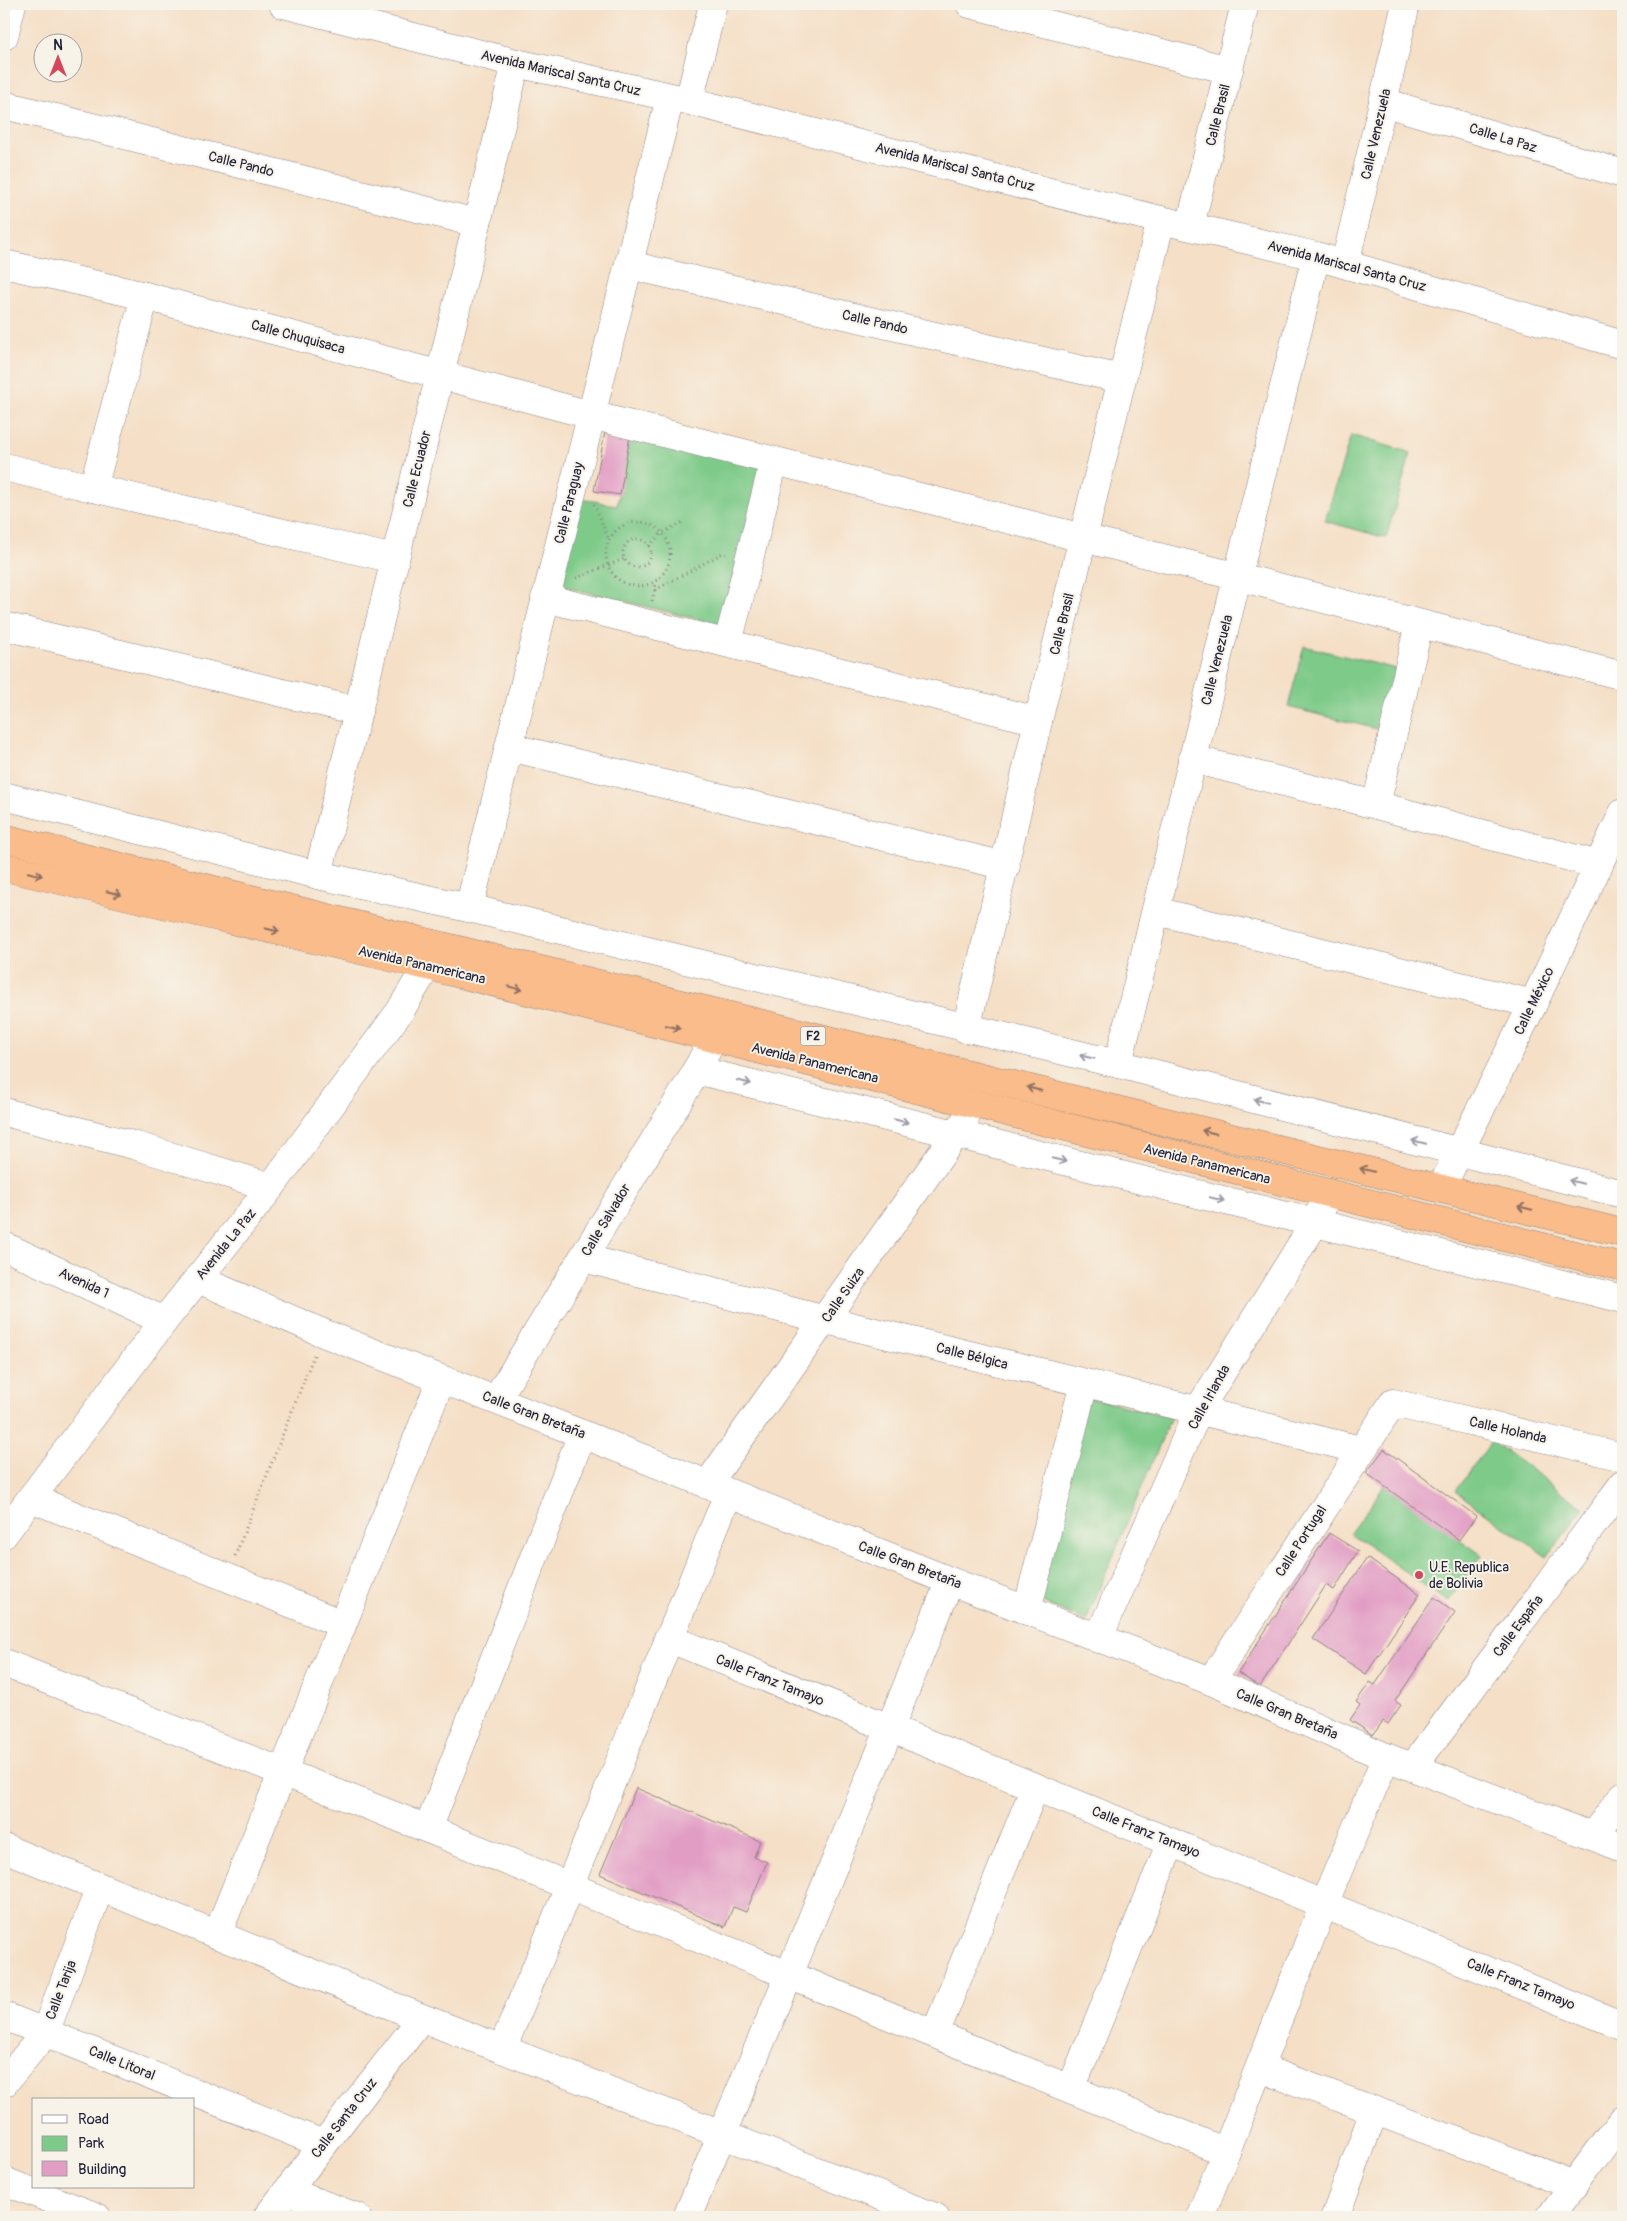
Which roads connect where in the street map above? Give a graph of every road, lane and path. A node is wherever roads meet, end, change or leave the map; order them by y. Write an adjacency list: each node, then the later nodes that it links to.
1 (12, 4): 7 (street)
2 (282, 4): 8 (street, Avenida Mariscal Santa Cruz)
3 (713, 4): 10 (street, Calle Paraguay)
4 (970, 4): 9 (street)
5 (1246, 4): 9 (street, Calle Brasil)
6 (1406, 4): 11 (street, Calle Venezuela)
7 (4, 36)
8 (516, 63): 10 (street, Avenida Mariscal Santa Cruz); 15 (street, Calle Ecuador)
9 (1229, 70): 16 (street, Calle Brasil)
10 (679, 100): 14 (street, Avenida Mariscal Santa Cruz); 20 (street, Calle Paraguay)
11 (1383, 102): 13 (street, Calle La Paz); 19 (street, Calle Venezuela)
12 (4, 105): 15 (street, Calle Pando)
13 (1623, 174)
14 (1161, 220): 16 (street, Avenida Mariscal Santa Cruz); 24 (street, Calle Brasil)
15 (478, 223): 23 (street, Calle Ecuador)
16 (1190, 226): 17 (street, Avenida Mariscal Santa Cruz)
17 (1316, 256): 19 (street, Avenida Mariscal Santa Cruz); 39 (street, Calle Venezuela)
18 (4, 264): 21 (street, Calle Chuquisaca)
19 (1345, 264): 22 (street, Avenida Mariscal Santa Cruz)
20 (629, 265): 24 (street, Calle Pando); 25 (street, Calle Paraguay)
21 (145, 296): 23 (street, Calle Chuquisaca); 28 (street)
22 (1623, 345)
23 (440, 375): 25 (street, Calle Chuquisaca); 36 (street, Calle Ecuador)
24 (1121, 379): 32 (street, Calle Brasil)
25 (591, 415): 26 (street, Calle Chuquisaca); 43 (street, Calle Paraguay)
26 (774, 461): 32 (street, Calle Chuquisaca); 47 (street)
27 (4, 467): 28 (street)
28 (93, 488): 36 (street)
29 (593, 501): 33 (path)
30 (683, 522): 31 (path)
31 (662, 533): 33 (path); 34 (path); 41 (path)
32 (1083, 539): 39 (street, Calle Chuquisaca); 50 (street, Calle Brasil)
33 (609, 540): 38 (path)
34 (649, 546): 37 (path); 37 (path)
35 (731, 555): 42 (path)
36 (394, 559): 49 (street, Calle Ecuador)
37 (624, 559): 38 (path)
38 (608, 566): 40 (path); 41 (path)
39 (1239, 577): 45 (street, Calle Chuquisaca); 52 (street, Calle Venezuela)
40 (574, 578)
41 (657, 580): 42 (path)
42 (655, 590): 44 (path)
43 (545, 598): 47 (street); 51 (street, Calle Paraguay)
44 (650, 608)
45 (1419, 625): 48 (street, Calle Chuquisaca); 54 (street)
46 (4, 626): 49 (street)
47 (728, 643): 50 (street)
48 (1623, 676)
49 (358, 711): 60 (street, Calle Ecuador)
50 (1038, 721): 58 (street, Calle Brasil)
51 (509, 746): 58 (street); 61 (street, Calle Paraguay)
52 (1192, 759): 54 (street); 62 (street, Calle Venezuela)
53 (4, 796): 60 (street)
54 (1376, 805): 57 (street)
55 (1623, 813): 57 (street, Calle México)
56 (4, 838): 63 (highway, Avenida Panamericana / F2)
57 (1599, 865): 64 (street, Calle México)
58 (1006, 866): 65 (street, Calle Brasil)
59 (4, 867): 63 (highway, Avenida Panamericana / F2, one-way to 63)
60 (318, 875): 61 (street)
61 (469, 908): 65 (street)
62 (1156, 911): 64 (street); 67 (street, Calle Venezuela)
63 (430, 955): 66 (highway, Avenida Panamericana / F2, one-way to 66); 73 (street, Avenida La Paz); 74 (highway, Avenida Panamericana / F2, one-way to 63)
64 (1533, 1004): 72 (street, Calle México)
65 (966, 1029): 67 (street, one-way to 65)
66 (714, 1037): 68 (street, Calle Salvador); 69 (highway, Avenida Panamericana / F2)
67 (1118, 1064): 72 (street, one-way to 67)
68 (696, 1070): 71 (street, one-way to 71); 80 (street, Calle Salvador)
69 (976, 1104): 71 (street, Calle Suiza); 76 (highway, Avenida Panamericana / F2)
70 (4, 1112): 73 (street)
71 (956, 1134): 77 (street, one-way to 77); 84 (street, Calle Suiza)
72 (1460, 1152): 74 (street, Calle México); 75 (street, one-way to 72)
73 (271, 1187): 82 (street, Avenida La Paz)
74 (1441, 1188): 78 (highway, Avenida Panamericana / F2, one-way to 74)
75 (1623, 1193): 78 (street)
76 (1328, 1195): 77 (street, Calle Irlanda); 81 (highway, Avenida Panamericana / F2)
77 (1314, 1223): 83 (street); 91 (street, Calle Irlanda)
78 (1614, 1230)
79 (5, 1248): 85 (street, Avenida 1)
80 (583, 1258): 84 (street, Calle Bélgica); 89 (street, Calle Salvador)
81 (1623, 1267)
82 (198, 1279): 85 (street, Avenida La Paz); 86 (street, Calle Gran Bretaña)
83 (1623, 1299)
84 (826, 1320): 88 (street, Calle Bélgica); 96 (street, Calle Suiza)
85 (164, 1321): 97 (street, Avenida La Paz)
86 (323, 1333): 87 (street, Calle Gran Bretaña); 99 (path)
87 (440, 1380): 89 (street, Calle Gran Bretaña); 102 (street)
88 (1084, 1383): 91 (street, Calle Bélgica); 101 (street)
89 (496, 1400): 92 (street, Calle Gran Bretaña)
90 (1393, 1402): 93 (street, Calle Portugal); 94 (street, Calle Holanda)
91 (1199, 1409): 93 (street, Calle Bélgica); 104 (street, Calle Irlanda)
92 (582, 1434): 96 (street, Calle Gran Bretaña); 113 (street)
93 (1361, 1450): 106 (street, Calle Portugal)
94 (1623, 1457)
95 (1623, 1484): 109 (street, Calle España)
96 (718, 1490): 100 (street, Calle Gran Bretaña); 103 (street, Calle Suiza)
97 (30, 1498): 98 (street, Avenida La Paz); 99 (street)
98 (4, 1534)
99 (227, 1576): 102 (street)
100 (950, 1582): 101 (street, Calle Gran Bretaña); 107 (street)
101 (1027, 1611): 104 (street, Calle Gran Bretaña)
102 (342, 1624): 110 (street)
103 (668, 1638): 107 (street, Calle Franz Tamayo); 119 (street, Calle Suiza)
104 (1098, 1638): 106 (street, Calle Gran Bretaña)
105 (4, 1663): 110 (street)
106 (1211, 1681): 108 (street, Calle Gran Bretaña)
107 (889, 1728): 111 (street, Calle Franz Tamayo); 122 (street)
108 (1386, 1757): 109 (street, Calle Gran Bretaña); 120 (street)
109 (1413, 1767): 114 (street, Calle Gran Bretaña)
110 (283, 1772): 113 (street); 121 (street)
111 (1035, 1787): 115 (street, Calle Franz Tamayo); 127 (street)
112 (1623, 1796): 114 (street)
113 (428, 1829): 119 (street)
114 (1593, 1835): 117 (street, Calle Gran Bretaña)
115 (1171, 1842): 120 (street, Calle Franz Tamayo); 131 (street)
116 (4, 1848): 118 (street)
117 (1623, 1848)
118 (100, 1887): 121 (street); 126 (street, Calle Tarija)
119 (570, 1887): 122 (street); 128 (street, Calle Suiza)
120 (1324, 1904): 125 (street, Calle Franz Tamayo); 129 (street)
121 (217, 1935): 124 (street)
122 (789, 1975): 127 (street); 134 (street)
123 (4, 2016): 126 (street, Calle Litoral)
124 (422, 2018): 128 (street); 135 (street, Calle Santa Cruz)
125 (1623, 2026)
126 (45, 2033): 130 (street, Calle Tarija); 135 (street, Calle Litoral)
127 (935, 2034): 131 (street)
128 (502, 2049): 134 (street)
129 (1260, 2068): 132 (street); 136 (street)
130 (4, 2083)
131 (1071, 2089): 136 (street)
132 (1374, 2111): 138 (street); 146 (street)
133 (1622, 2124): 138 (street)
134 (723, 2134): 143 (street); 144 (street)
135 (323, 2144): 139 (street, Calle Santa Cruz)
136 (1226, 2152): 145 (street)
137 (4, 2181): 140 (street)
138 (1575, 2185): 147 (street)
139 (287, 2191): 141 (street, Calle Santa Cruz); 142 (street)
140 (97, 2217)
141 (267, 2217)
142 (356, 2217)
143 (687, 2217)
144 (935, 2217)
145 (1200, 2217)
146 (1335, 2217)
147 (1550, 2217)

